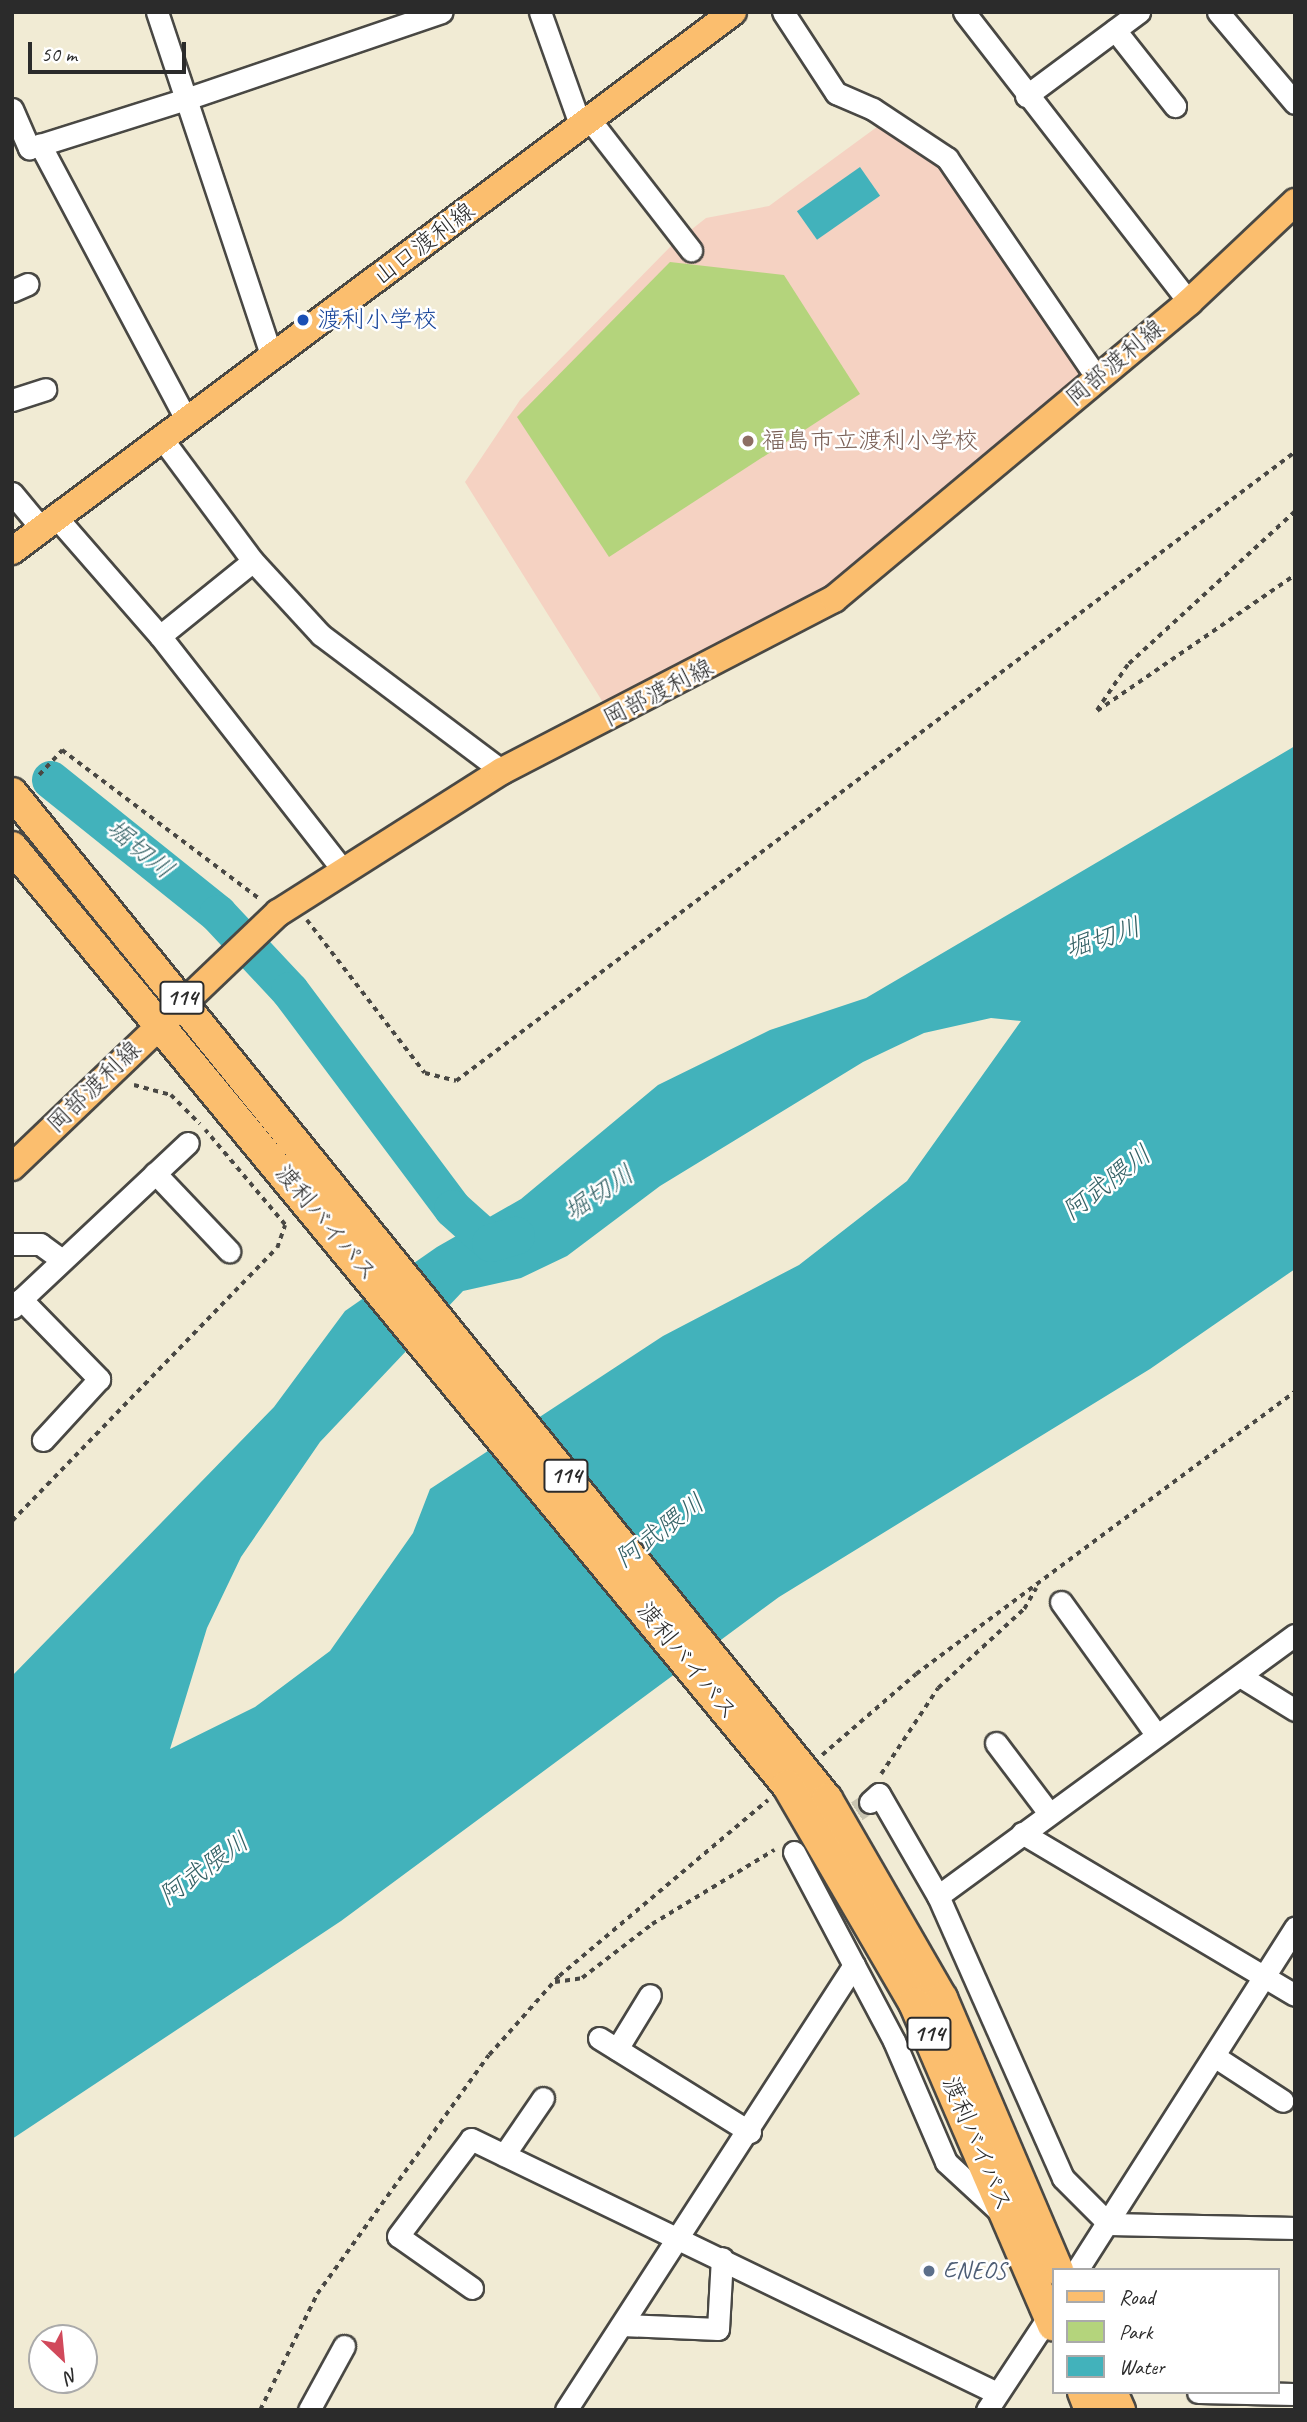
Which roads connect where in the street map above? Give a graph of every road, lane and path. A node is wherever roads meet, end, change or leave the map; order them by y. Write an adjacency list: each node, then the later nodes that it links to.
1 (157, 12): 11 (street)
2 (442, 12): 11 (street)
3 (540, 12): 15 (street)
4 (733, 12): 15 (main road, 山口渡利線)
5 (783, 12): 21 (street)
6 (964, 12): 10 (street)
7 (1139, 12): 9 (street)
8 (1218, 12): 12 (street)
9 (1115, 30): 10 (street); 13 (street)
10 (1026, 96): 19 (street)
11 (186, 99): 16 (street); 20 (street)
12 (1295, 103)
13 (1175, 106)
14 (12, 109): 16 (street)
15 (586, 124): 18 (street); 20 (main road, 山口渡利線)
16 (40, 145): 24 (street)
17 (1295, 202): 19 (main road, 岡部渡利線)
18 (691, 250)
19 (1189, 302): 21 (main road, 岡部渡利線)
20 (272, 358): 24 (main road, 山口渡利線)
21 (1097, 377): 34 (main road, 岡部渡利線)
22 (45, 389): 23 (street)
23 (12, 400)
24 (187, 421): 25 (main road, 山口渡利線)
25 (163, 440): 29 (main road, 山口渡利線); 31 (street)
26 (1295, 453): 39 (path)
27 (12, 493): 29 (street)
28 (1295, 512): 32 (path)
29 (50, 524): 30 (main road, 山口渡利線); 33 (street)
30 (12, 551)
31 (253, 561): 33 (street); 34 (street)
32 (1295, 575)
33 (160, 636): 38 (street)
34 (502, 771): 38 (main road, 岡部渡利線)
35 (39, 775): 39 (path)
36 (12, 793): 40 (highway, 渡利バイパス / 114)
37 (12, 847): 41 (highway, 渡利バイパス / 114)
38 (342, 869): 39 (main road, 岡部渡利線)
39 (279, 912): 40 (main road, 岡部渡利線)
40 (184, 1001): 41 (main road, 岡部渡利線); 60 (highway, 渡利バイパス / 114)
41 (158, 1025): 42 (main road, 岡部渡利線); 60 (highway, 渡利バイパス / 114)
42 (105, 1077): 44 (main road, 岡部渡利線); 52 (path)
43 (188, 1143): 45 (street)
44 (13, 1164)
45 (155, 1173): 47 (street); 48 (street)
46 (12, 1244): 48 (street)
47 (229, 1251)
48 (62, 1261): 49 (street)
49 (17, 1303): 51 (street)
50 (1295, 1391): 53 (path)
51 (43, 1440)
52 (12, 1521)
53 (1037, 1586): 60 (path); 61 (path)
54 (1061, 1602): 58 (street)
55 (1295, 1634): 56 (street)
56 (1240, 1676): 57 (street); 58 (street)
57 (1295, 1710)
58 (1156, 1734): 62 (street)
59 (996, 1743): 62 (street)
60 (787, 1765): 69 (path); 77 (highway, 渡利バイパス / 114); 82 (highway, 渡利バイパス / 114)
61 (872, 1792): 65 (street)
62 (1049, 1813): 63 (street)
63 (1022, 1833): 65 (street); 68 (street)
64 (790, 1847): 67 (street); 69 (path)
65 (938, 1896): 78 (street)
66 (1295, 1928): 68 (street)
67 (853, 1965): 75 (street); 77 (street)
68 (1263, 1976): 71 (street); 72 (street)
69 (553, 1982): 90 (path)
70 (650, 1994): 75 (street)
71 (1295, 1995)
72 (1214, 2056): 74 (street); 78 (street)
73 (544, 2098): 76 (street)
74 (1283, 2101)
75 (750, 2132): 80 (street)
76 (504, 2155): 80 (street); 84 (street)
77 (1008, 2219): 85 (highway, 渡利バイパス / 114)
78 (1110, 2224): 79 (street); 83 (street)
79 (1295, 2228)
80 (681, 2238): 81 (street); 86 (street)
81 (722, 2259): 86 (street); 89 (street)
82 (1058, 2268)
83 (1078, 2268)
84 (472, 2288)
85 (1052, 2317): 89 (street)
86 (622, 2325): 92 (street)
87 (344, 2346): 91 (street)
88 (1113, 2394): 93 (highway)
89 (992, 2401)
90 (260, 2410)
91 (309, 2410)
92 (566, 2410)
93 (1120, 2410)

